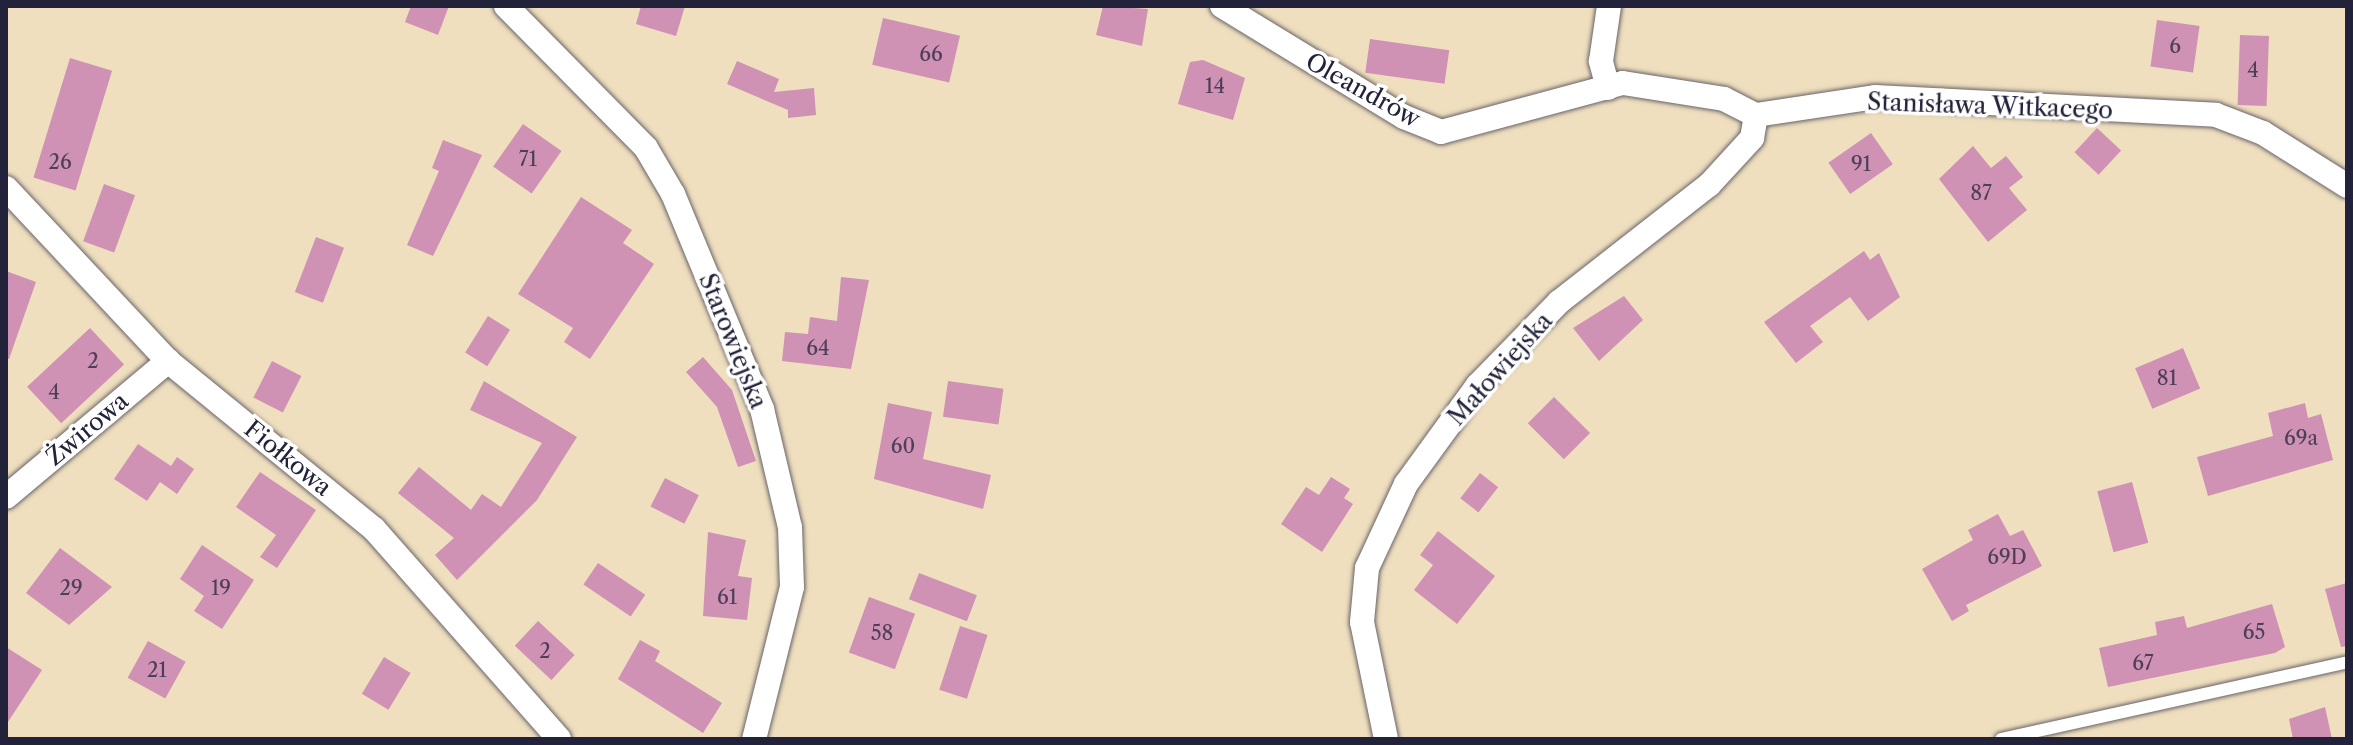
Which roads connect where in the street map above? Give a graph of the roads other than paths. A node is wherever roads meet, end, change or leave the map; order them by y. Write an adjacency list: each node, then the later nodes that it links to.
1 (506, 6): 12 (street, Starowiejska)
2 (1222, 6): 4 (street, Oleandrów)
3 (1609, 6): 4 (street)
4 (1608, 88): 5 (street)
5 (1756, 115): 6 (street, Stanisława Witkacego); 13 (street, Małowiejska)
6 (2347, 186)
7 (6, 188): 8 (street, Fiołkowa)
8 (168, 361): 9 (street, Żwirowa); 11 (street, Fiołkowa)
9 (6, 497)
10 (2347, 662): 14 (lane)
11 (559, 739)
12 (754, 739)
13 (1386, 739)
14 (2001, 739)

